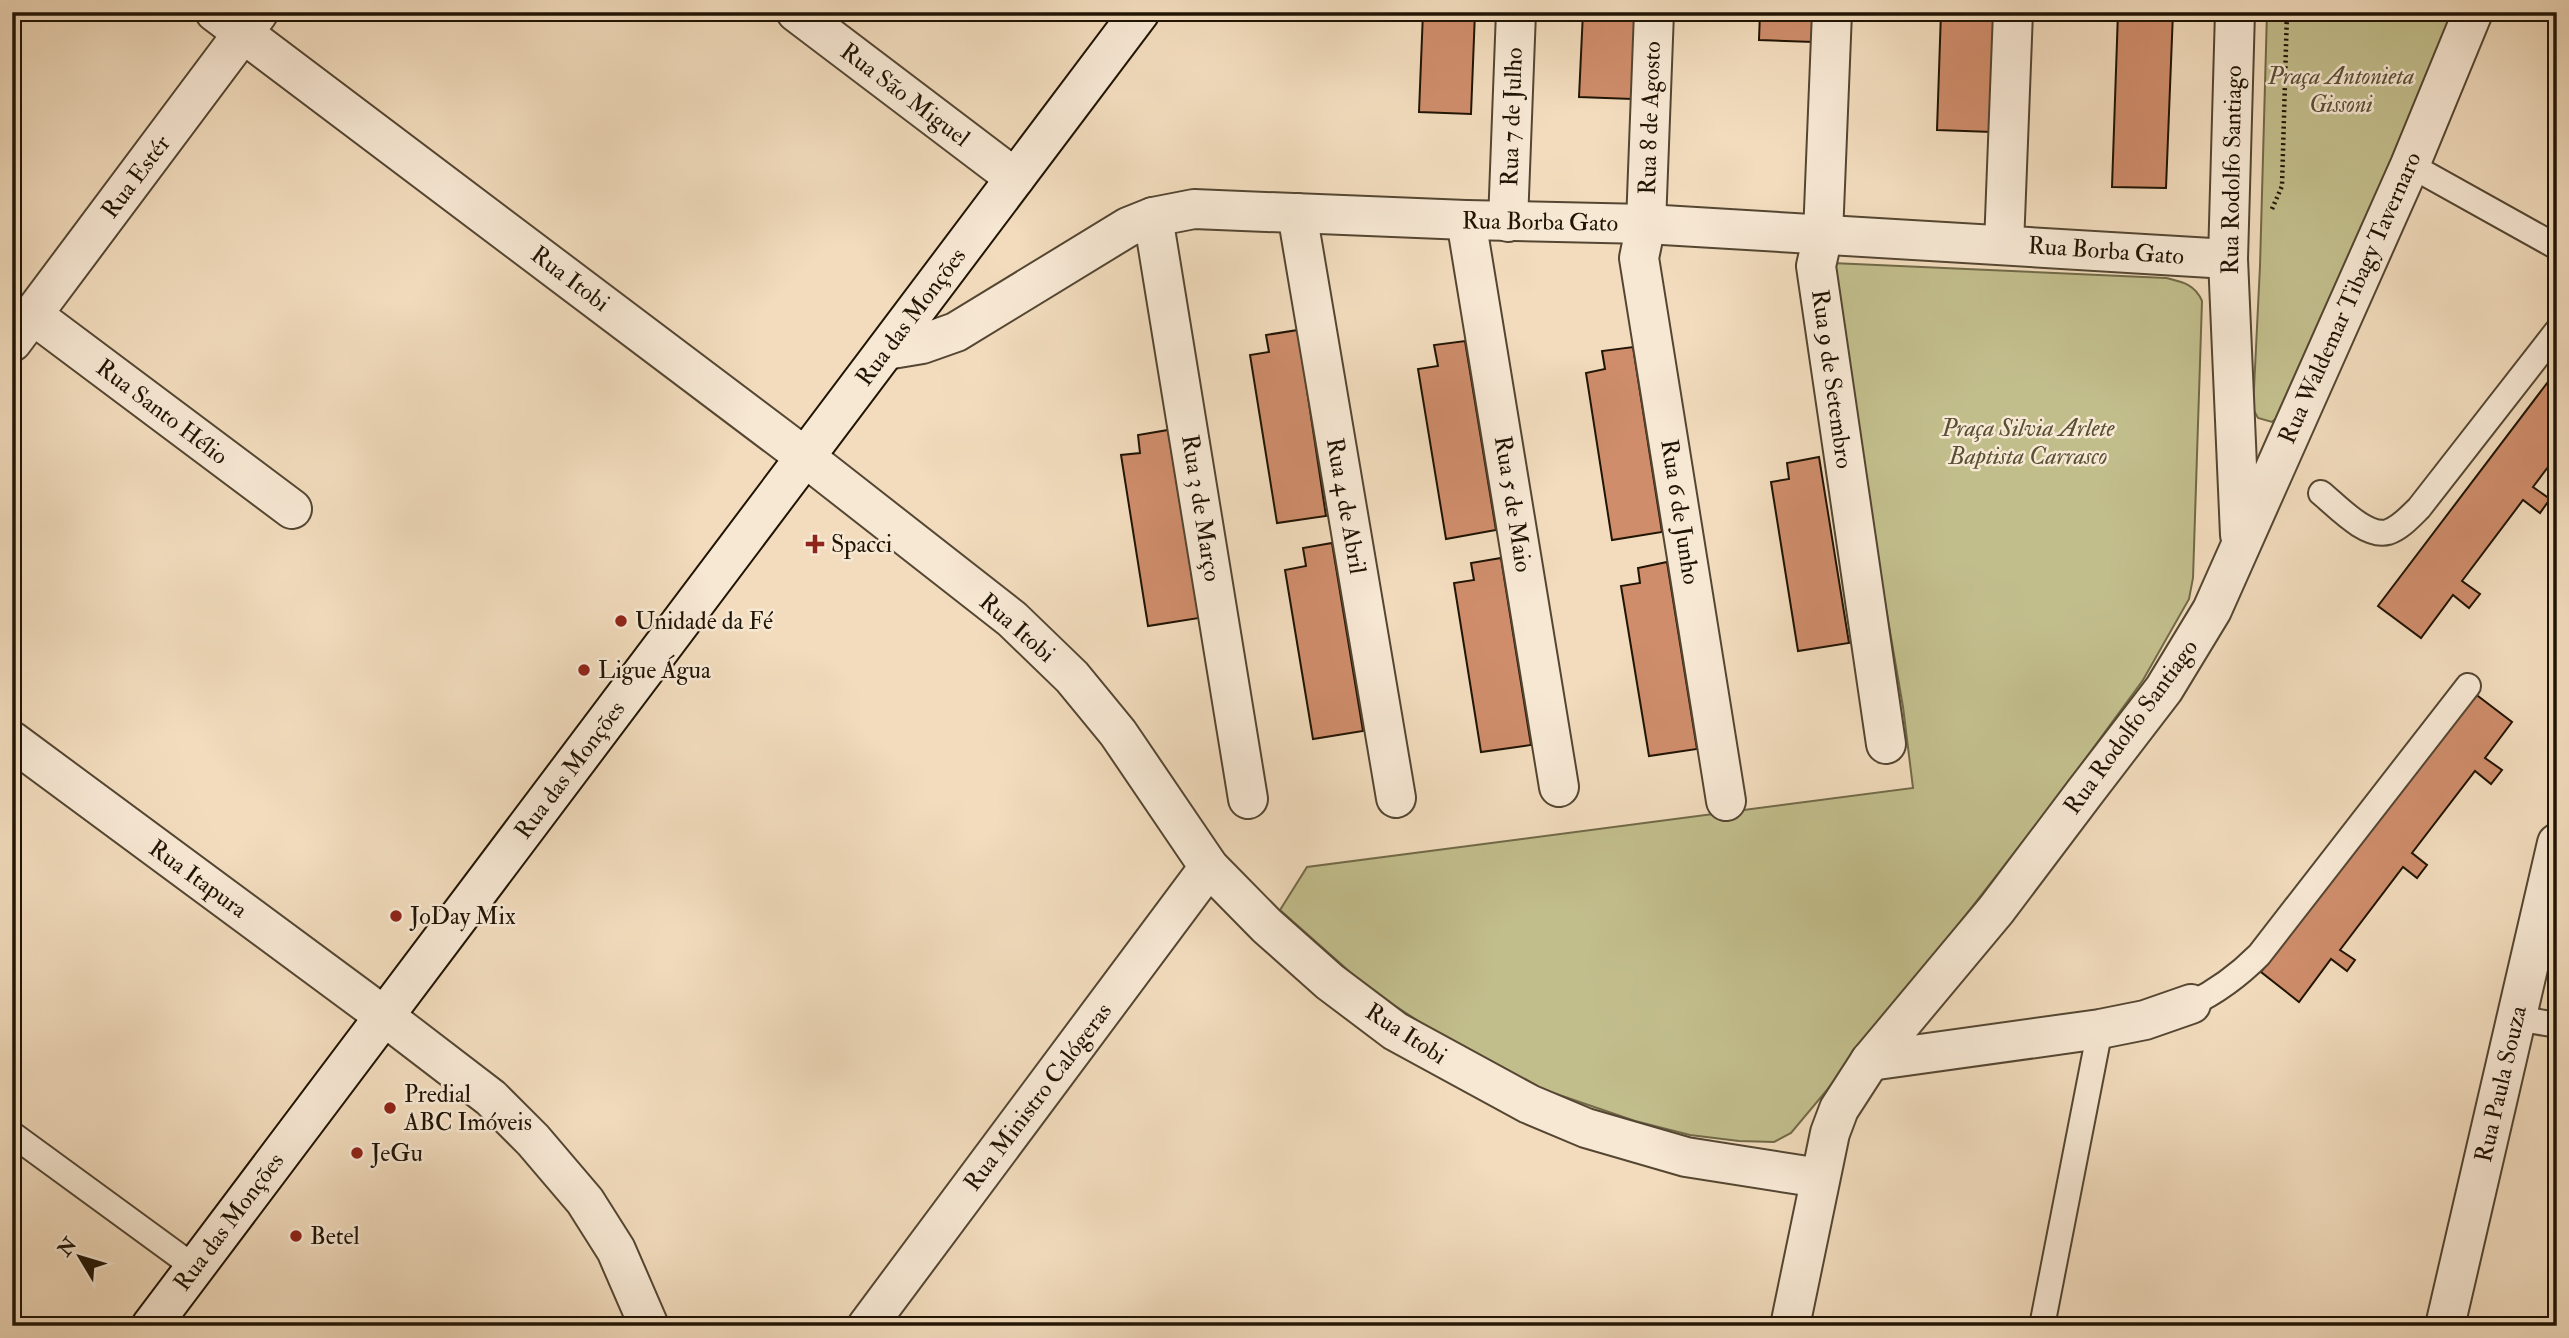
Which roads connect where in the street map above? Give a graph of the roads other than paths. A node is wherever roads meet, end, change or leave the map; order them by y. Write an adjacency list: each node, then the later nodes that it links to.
1 (796, 12): 11 (street, Rua São Miguel)
2 (1140, 12): 11 (street, Rua das Monções)
3 (1516, 12): 15 (street, Rua 7 de Julho)
4 (1654, 12): 16 (street, Rua 8 de Agosto)
5 (1832, 12): 17 (street, Rua 9 de Setembro)
6 (2013, 12): 18 (street)
7 (2235, 12): 20 (street, Rua Rodolfo Santiago)
8 (2473, 12): 10 (street, Rua Waldemar Tibagy Tavernaro)
9 (239, 19): 21 (street, Rua Estér); 24 (street, Rua Itobi)
10 (2410, 165): 19 (lane); 27 (street, Rua Waldemar Tibagy Tavernaro)
11 (1015, 178): 23 (street, Rua das Monções)
12 (1297, 213): 13 (street, Rua Borba Gato); 14 (street, Rua Borba Gato); 32 (street, Rua 4 de Abril)
13 (1153, 218): 23 (street, Rua Borba Gato); 33 (street, Rua 3 de Março)
14 (1466, 220): 15 (street, Rua Borba Gato); 31 (street, Rua 5 de Maio)
15 (1508, 222): 16 (street, Rua Borba Gato)
16 (1646, 224): 17 (street, Rua Borba Gato); 34 (street, Rua 6 de Junho)
17 (1823, 235): 18 (street, Rua Borba Gato); 30 (street, Rua 9 de Setembro)
18 (2004, 245): 20 (street, Rua Borba Gato)
19 (2557, 247)
20 (2228, 259): 27 (street, Rua Rodolfo Santiago)
21 (22, 329): 26 (street, Rua Santo Hélio)
22 (2557, 331): 25 (lane)
23 (886, 350): 24 (street, Rua das Monções)
24 (805, 457): 36 (street, Rua Itobi); 38 (street, Rua das Monções)
25 (2322, 493)
26 (292, 509)
27 (2240, 543): 42 (street, Rua Rodolfo Santiago)
28 (2468, 686): 37 (lane)
29 (12, 741): 38 (street, Rua Itapura)
30 (1886, 744)
31 (1559, 787)
32 (1396, 798)
33 (1248, 799)
34 (1726, 801)
35 (2557, 843): 39 (street, Rua Paula Souza)
36 (1209, 867): 44 (street, Rua Itobi); 48 (street, Rua Ministro Calógeras)
37 (2191, 1004): 41 (street)
38 (384, 1016): 45 (street, Rua das Monções); 47 (street, Rua Itapura)
39 (2516, 1018): 40 (lane); 51 (street, Rua Paula Souza)
40 (2557, 1025)
41 (2100, 1029): 42 (street); 50 (lane)
42 (1870, 1061): 44 (street, Rua Rodolfo Santiago)
43 (12, 1134): 45 (lane)
44 (1820, 1178): 49 (street, Rua Rodolfo Santiago)
45 (194, 1267): 46 (street, Rua das Monções)
46 (151, 1326)
47 (649, 1326)
48 (867, 1326)
49 (1790, 1326)
50 (2042, 1326)
51 (2445, 1326)

